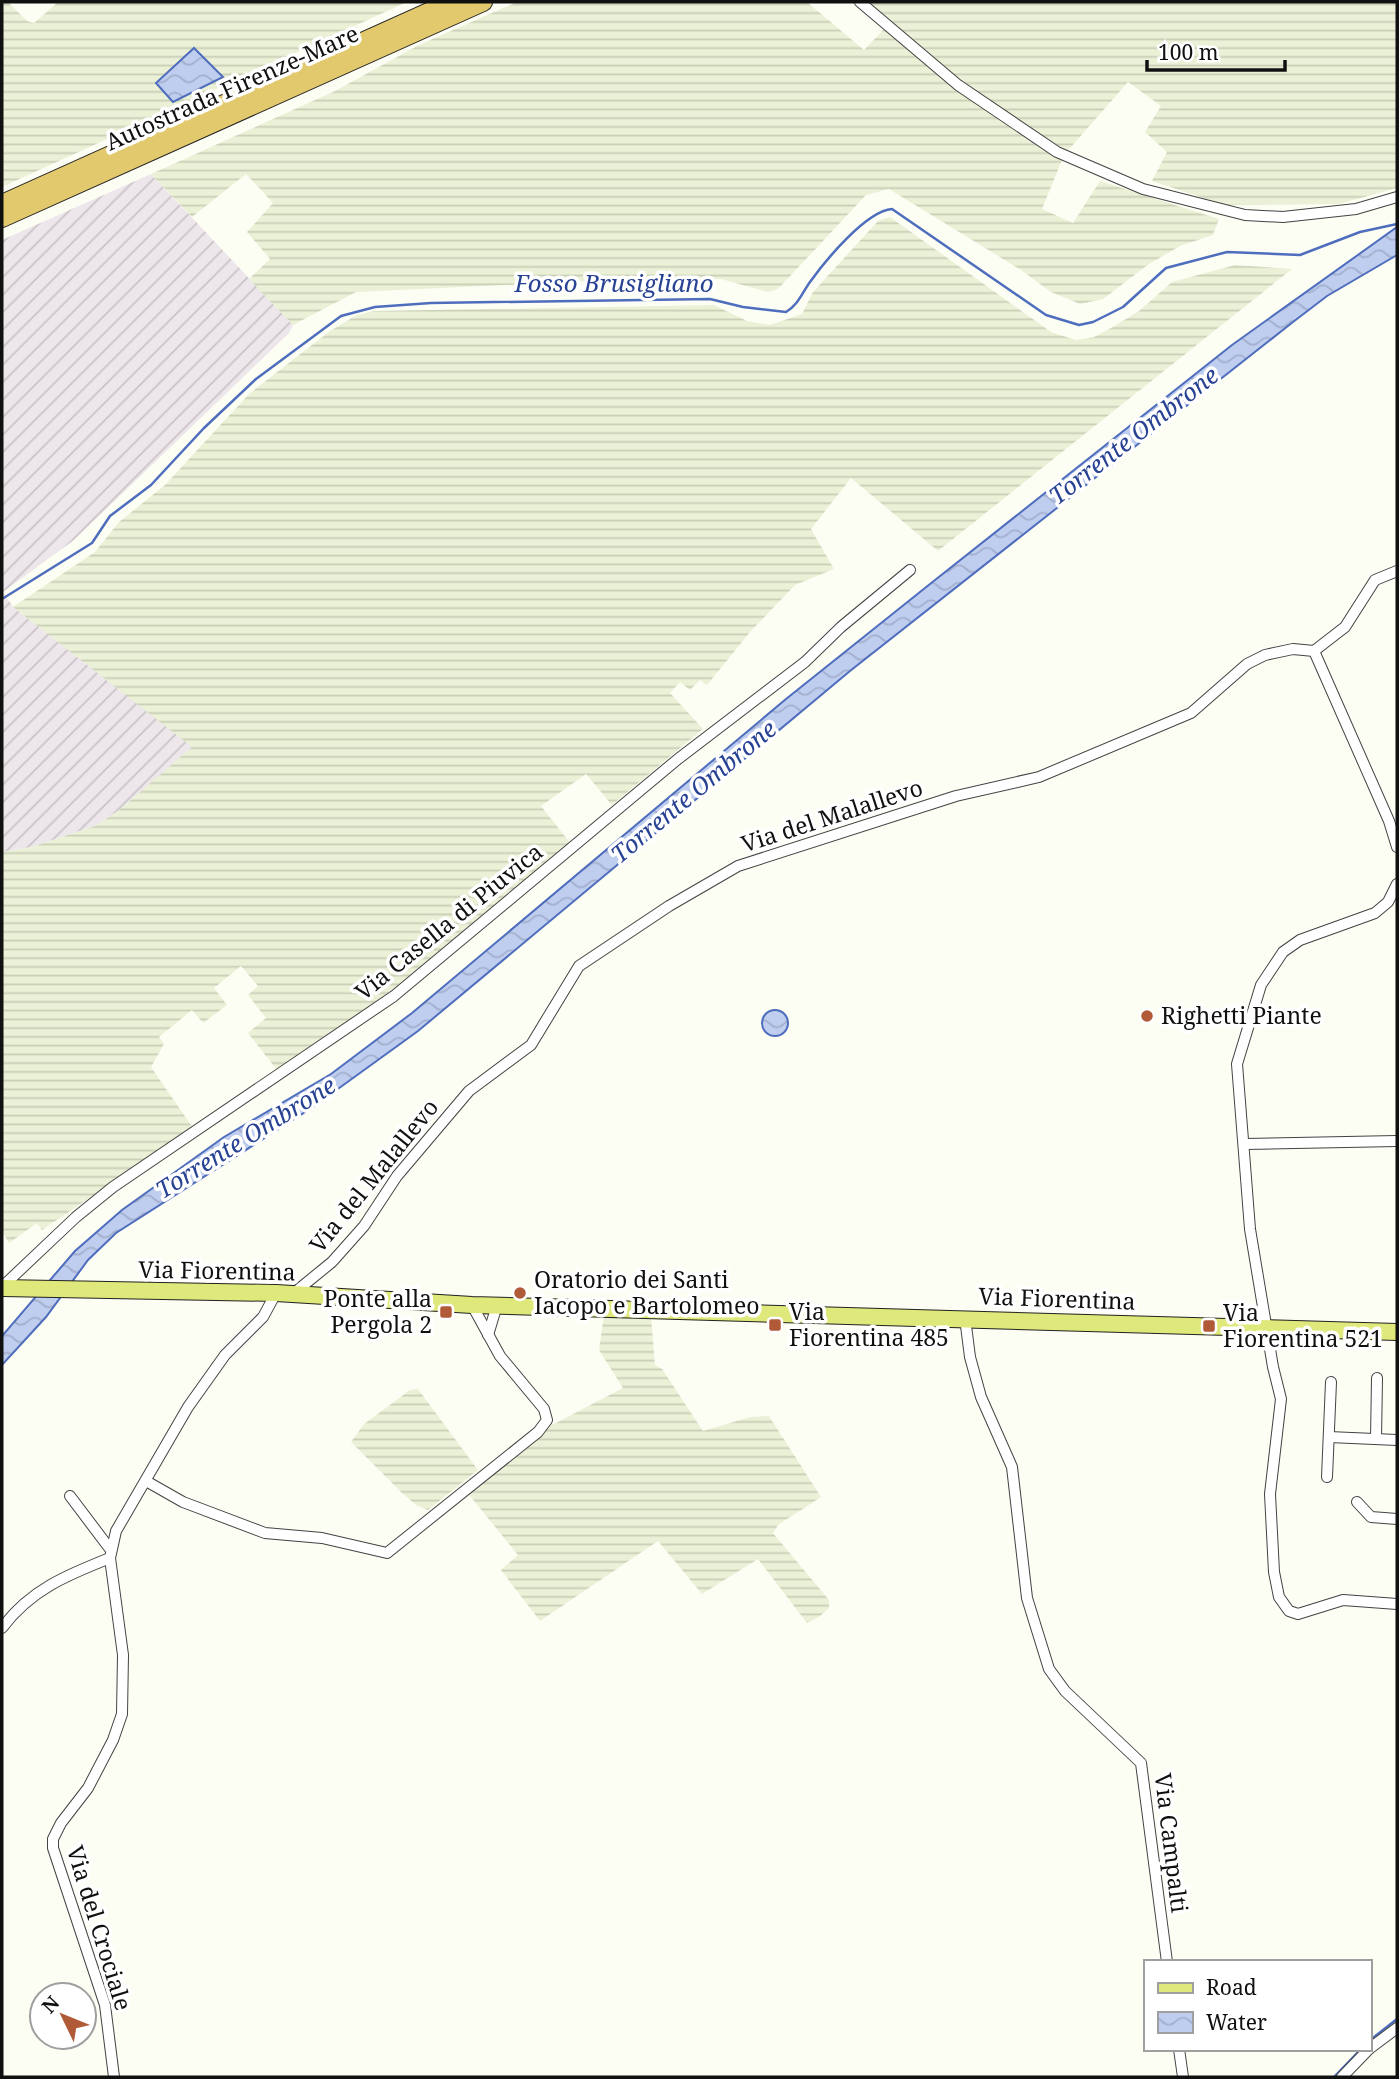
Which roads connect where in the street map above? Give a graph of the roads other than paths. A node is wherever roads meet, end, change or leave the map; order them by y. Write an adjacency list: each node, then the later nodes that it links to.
1 (451, 2): 5 (highway, Autostrada Firenze-Mare)
2 (483, 2): 6 (highway, Autostrada Firenze-Mare)
3 (860, 2): 4 (street)
4 (1397, 197)
5 (2, 204)
6 (2, 218)
7 (910, 570): 14 (street, Via Casella di Piuvica)
8 (1397, 571): 9 (street)
9 (1314, 651): 10 (street); 16 (street, Via del Malallevo)
10 (1397, 847)
11 (1397, 884): 13 (street)
12 (1397, 1141): 13 (street)
13 (1245, 1144): 20 (street)
14 (4, 1288): 15 (main road, Via Fiorentina)
15 (276, 1293): 16 (main road, Via Fiorentina); 29 (street)
16 (293, 1294): 17 (main road, Via Fiorentina)
17 (472, 1305): 18 (main road, Via Fiorentina); 22 (street)
18 (497, 1305): 19 (main road, Via Fiorentina); 22 (street)
19 (965, 1318): 20 (main road, Via Fiorentina); 36 (street, Via Campalti)
20 (1266, 1327): 21 (main road, Via Fiorentina); 34 (street)
21 (1397, 1332)
22 (488, 1335): 29 (street)
23 (1377, 1378): 26 (street)
24 (1331, 1382): 25 (street)
25 (1329, 1437): 26 (street); 28 (street)
26 (1376, 1439): 27 (street)
27 (1397, 1440)
28 (1327, 1477)
29 (146, 1481): 33 (street)
30 (70, 1496): 33 (street)
31 (1357, 1502): 32 (street)
32 (1397, 1519)
33 (110, 1553): 35 (street); 41 (street, Via del Crociale)
34 (1397, 1604)
35 (2, 1628)
36 (1167, 1960)
37 (1397, 2028): 38 (street)
38 (1371, 2048)
39 (1179, 2051): 42 (street)
40 (1367, 2051): 43 (street)
41 (114, 2077)
42 (1183, 2077)
43 (1342, 2077)

